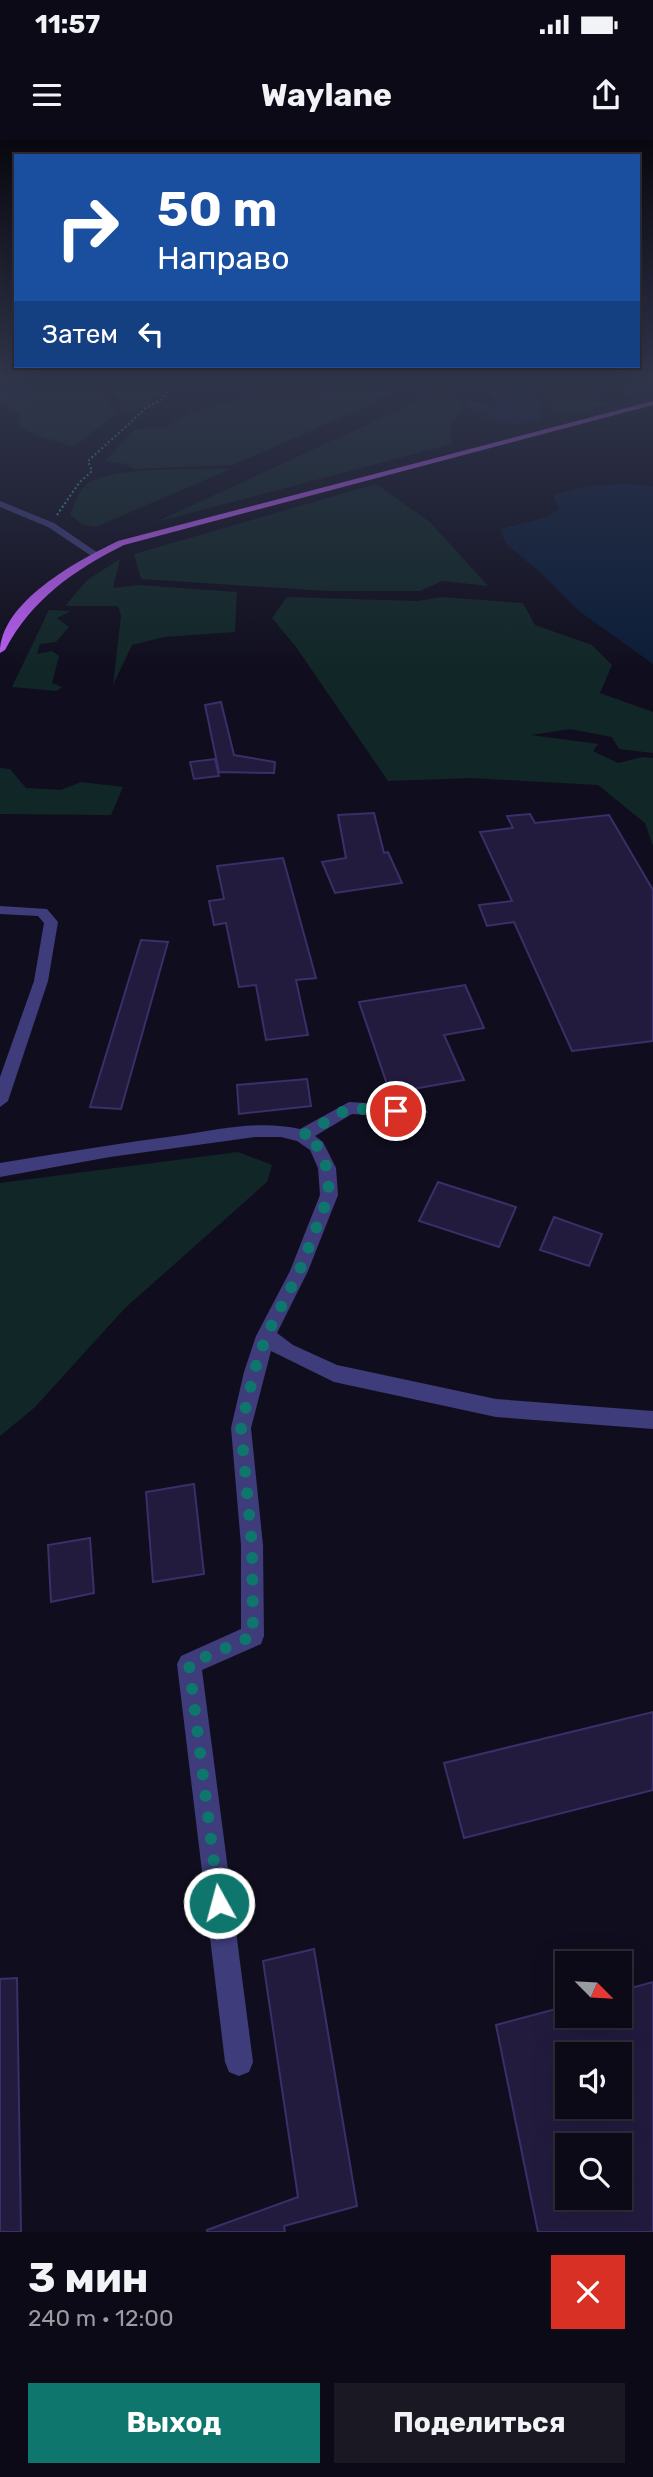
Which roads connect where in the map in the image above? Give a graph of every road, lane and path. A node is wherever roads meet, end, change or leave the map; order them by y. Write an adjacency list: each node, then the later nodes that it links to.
1 (89, 474): 4 (path)
2 (378, 474): 5 (main road)
3 (0, 504): 4 (street)
4 (51, 525): 5 (street)
5 (96, 555): 6 (main road)
6 (0, 650)
7 (0, 910): 8 (street)
8 (0, 1101)
9 (420, 1112): 10 (street)
10 (302, 1136): 11 (street); 12 (street)
11 (0, 1170)
12 (266, 1336): 13 (street); 14 (street)
13 (653, 1420)
14 (239, 2062)

